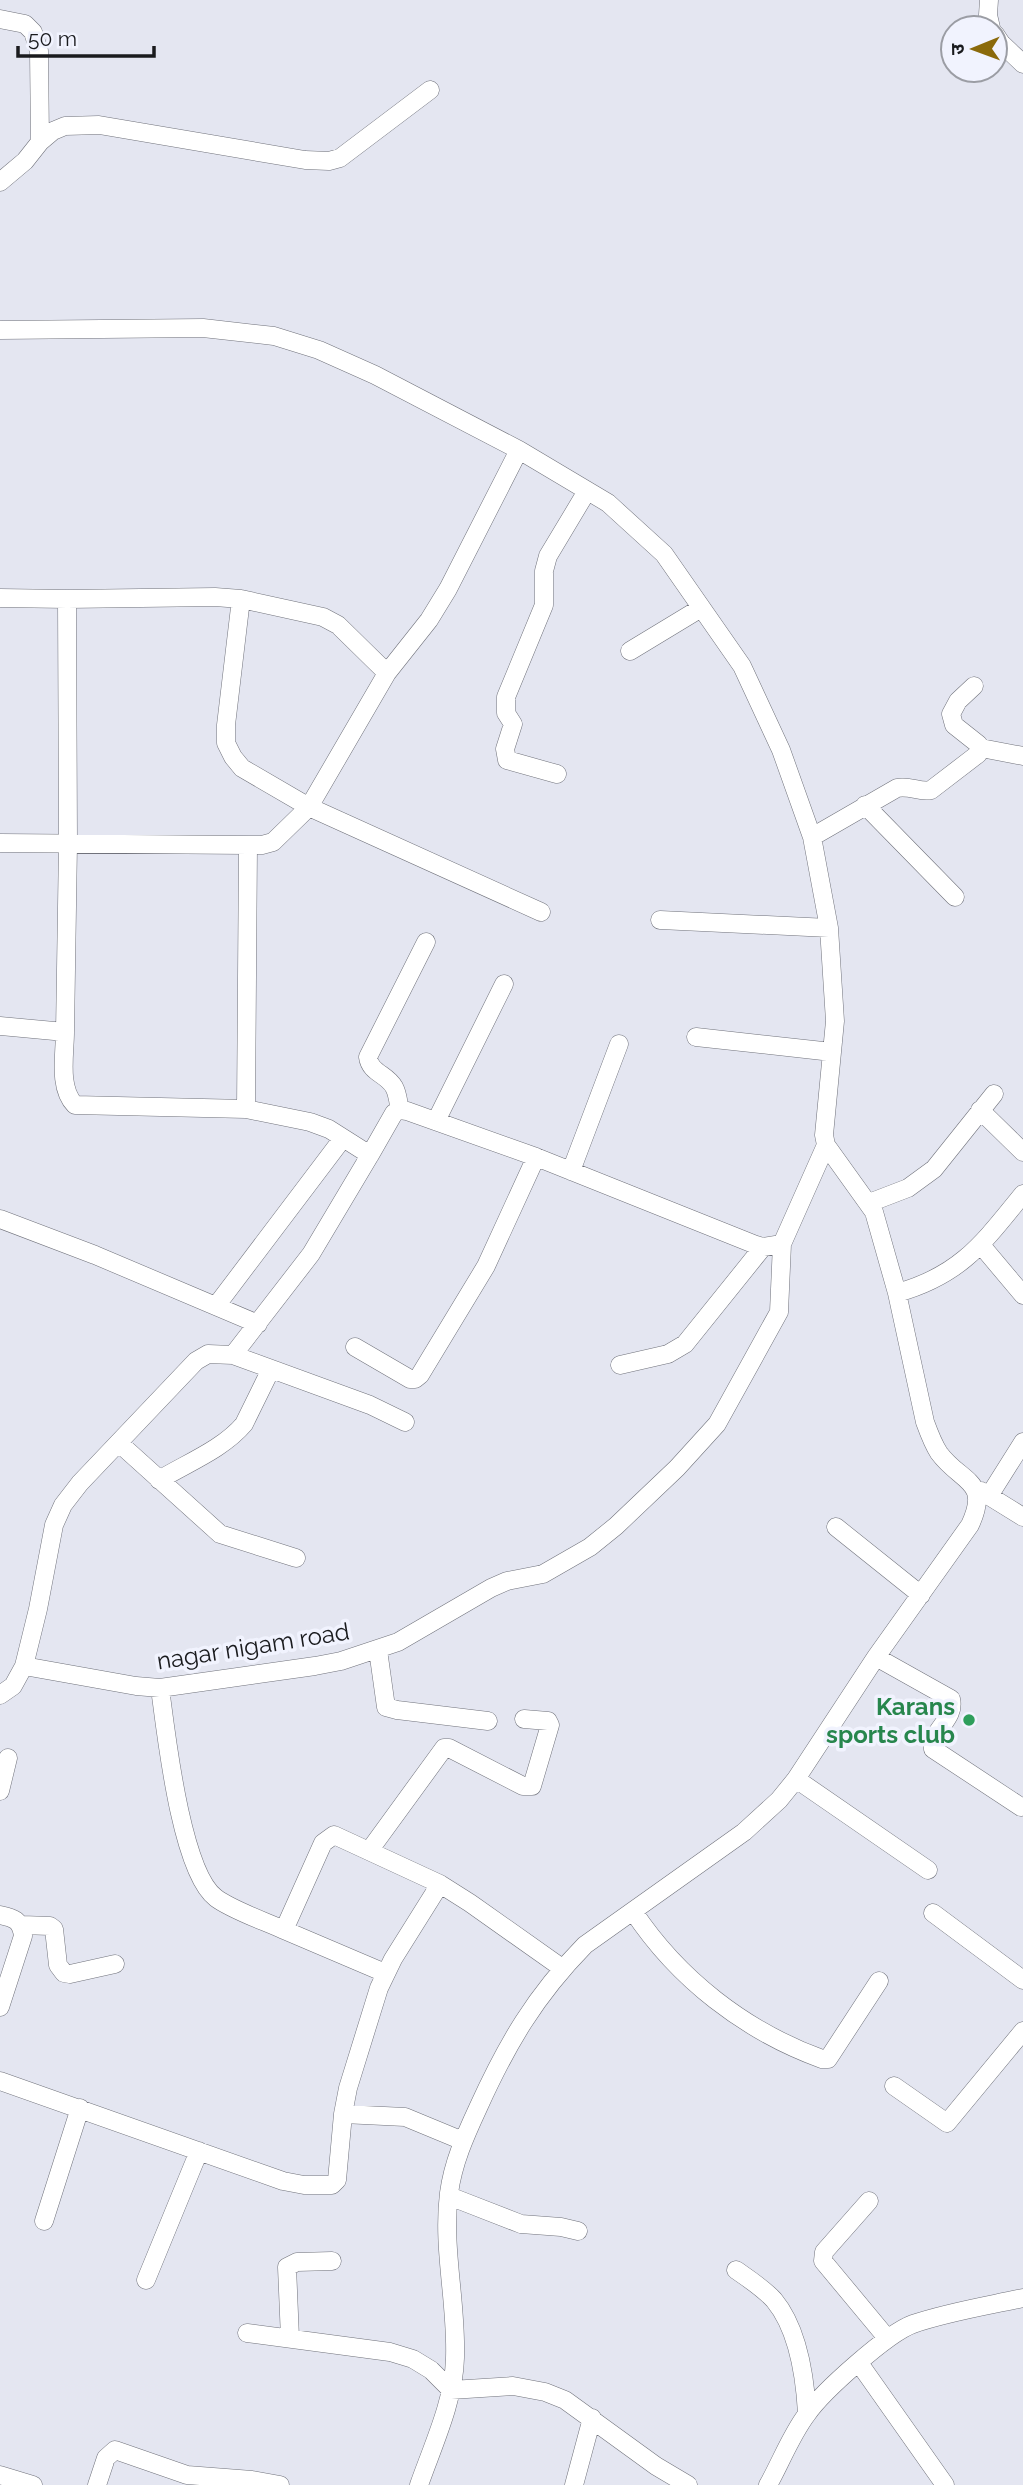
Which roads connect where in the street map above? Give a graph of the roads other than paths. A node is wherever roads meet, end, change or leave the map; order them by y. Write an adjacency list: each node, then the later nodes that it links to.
1 (0, 19): 5 (street)
2 (1009, 51): 3 (street)
3 (1023, 64)
4 (430, 90): 5 (street)
5 (40, 142): 6 (street)
6 (0, 182)
7 (0, 330): 8 (street)
8 (519, 450): 9 (street); 15 (street)
9 (587, 491): 13 (street); 19 (street)
10 (0, 598): 11 (street)
11 (67, 599): 12 (street); 24 (street)
12 (241, 599): 15 (street); 21 (street)
13 (701, 608): 14 (street); 22 (street)
14 (630, 651)
15 (387, 673): 21 (street)
16 (974, 686): 17 (street)
17 (981, 748): 18 (street); 20 (street)
18 (1023, 756)
19 (557, 774)
20 (865, 806): 22 (street); 26 (street)
21 (309, 807): 25 (street); 27 (street)
22 (812, 837): 29 (street)
23 (0, 844): 24 (street)
24 (68, 844): 25 (street); 33 (street)
25 (248, 845): 38 (street)
26 (954, 897)
27 (541, 912)
28 (660, 920): 29 (street)
29 (829, 928): 36 (street)
30 (426, 942): 39 (street)
31 (504, 984): 41 (street)
32 (0, 1026): 33 (street)
33 (65, 1031): 38 (street)
34 (696, 1037): 36 (street)
35 (619, 1044): 47 (street)
36 (832, 1052): 43 (street)
37 (993, 1094): 40 (street)
38 (246, 1110): 42 (street)
39 (400, 1110): 41 (street); 45 (street)
40 (981, 1110): 44 (street); 49 (street)
41 (436, 1121): 46 (street)
42 (343, 1138): 45 (street); 56 (street)
43 (826, 1145): 49 (street); 51 (street, nagar nigam road)
44 (1023, 1152)
45 (370, 1155): 57 (street)
46 (536, 1157): 47 (street); 58 (street)
47 (571, 1171): 53 (street)
48 (1023, 1194): 52 (street)
49 (869, 1203): 54 (street)
50 (0, 1219): 56 (street)
51 (782, 1244): 53 (street); 71 (street, nagar nigam road)
52 (981, 1245): 54 (street); 55 (street)
53 (763, 1247): 60 (street)
54 (897, 1293): 66 (street)
55 (1023, 1295)
56 (215, 1306): 57 (street)
57 (258, 1324): 59 (street)
58 (355, 1347)
59 (233, 1354): 61 (street); 64 (street)
60 (620, 1366)
61 (271, 1369): 62 (street); 65 (street)
62 (405, 1422)
63 (1023, 1442): 66 (street)
64 (119, 1443): 65 (street); 73 (street)
65 (159, 1480): 69 (street)
66 (981, 1491): 67 (street); 70 (street)
67 (1023, 1517)
68 (836, 1527): 70 (street)
69 (296, 1558)
70 (921, 1595): 72 (street)
71 (378, 1650): 74 (street, nagar nigam road); 77 (street)
72 (876, 1657): 79 (street); 81 (street)
73 (24, 1666): 74 (street, nagar nigam road); 75 (street)
74 (160, 1688): 89 (street)
75 (0, 1695)
76 (524, 1719): 82 (street)
77 (488, 1721)
78 (8, 1758): 80 (street)
79 (796, 1779): 83 (street); 85 (street)
80 (0, 1791)
81 (1021, 1807)
82 (369, 1850): 84 (street); 89 (street)
83 (928, 1870)
84 (440, 1884): 91 (street); 92 (street)
85 (633, 1911): 91 (street); 93 (street)
86 (933, 1913): 94 (street)
87 (0, 1915): 88 (street)
88 (22, 1925): 90 (street); 95 (street)
89 (284, 1930): 92 (street)
90 (115, 1964)
91 (562, 1968): 102 (street)
92 (385, 1973): 101 (street)
93 (879, 1980)
94 (1023, 1980)
95 (0, 2007)
96 (1023, 2031): 97 (street)
97 (1016, 2053): 99 (street)
98 (0, 2081): 100 (street)
99 (894, 2086)
100 (80, 2108): 103 (street); 106 (street)
101 (343, 2114): 102 (street); 103 (street)
102 (463, 2141): 104 (street)
103 (199, 2151): 110 (street)
104 (449, 2196): 107 (street); 116 (street)
105 (869, 2201): 114 (street)
106 (44, 2221)
107 (578, 2231)
108 (332, 2261): 113 (street)
109 (736, 2270): 117 (street)
110 (146, 2280)
111 (1023, 2298): 114 (street)
112 (247, 2333): 113 (street)
113 (289, 2338): 116 (street)
114 (887, 2338): 115 (street)
115 (859, 2363): 117 (street); 127 (street)
116 (451, 2390): 118 (street); 124 (street)
117 (807, 2413): 126 (street)
118 (592, 2418): 120 (street); 125 (street)
119 (0, 2475): 121 (street)
120 (680, 2483)
121 (33, 2485)
122 (97, 2485): 123 (street)
123 (279, 2485)
124 (419, 2485)
125 (574, 2485)
126 (768, 2485)
127 (945, 2485)

